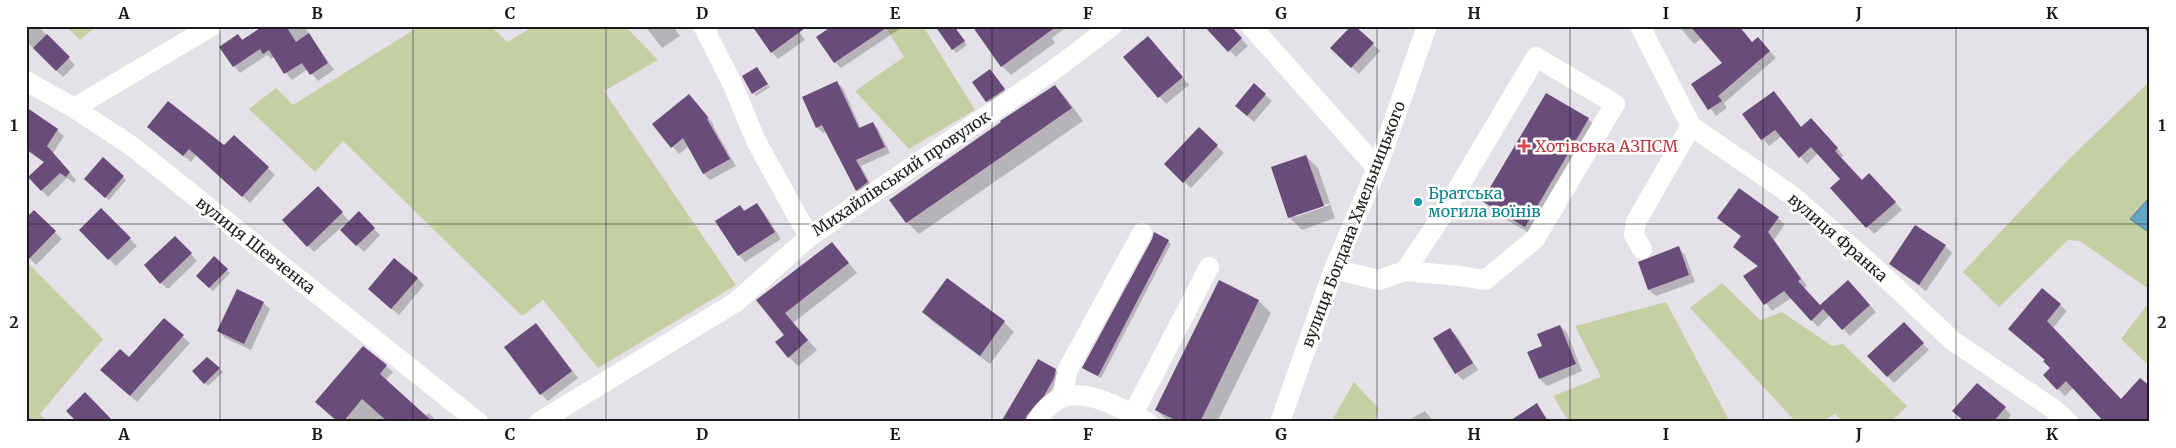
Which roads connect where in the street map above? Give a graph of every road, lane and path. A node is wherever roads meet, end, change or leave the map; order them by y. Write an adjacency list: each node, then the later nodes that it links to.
1 (212, 26): 8 (street)
2 (703, 26): 12 (street, Михайлівський провулок)
3 (1112, 26): 12 (street, Михайлівський провулок)
4 (1251, 26): 10 (street)
5 (1427, 26): 10 (street, вулиця Богдана Хмельницького)
6 (1640, 26): 9 (street, вулиця Франка)
7 (26, 81): 8 (street, вулиця Шевченка)
8 (74, 108): 19 (street, вулиця Шевченка)
9 (1691, 126): 13 (street); 23 (street, вулиця Франка)
10 (1377, 168): 15 (street, вулиця Богдана Хмельницького)
11 (1142, 232): 17 (street)
12 (809, 237): 20 (street)
13 (1642, 248)
14 (1209, 267): 18 (street)
15 (1334, 269): 16 (street); 22 (street, вулиця Богдана Хмельницького)
16 (1405, 271): 16 (street)
17 (1066, 395): 18 (street); 21 (street)
18 (1140, 418)
19 (478, 422)
20 (539, 422)
21 (1036, 422)
22 (1280, 422)
23 (2068, 422)

